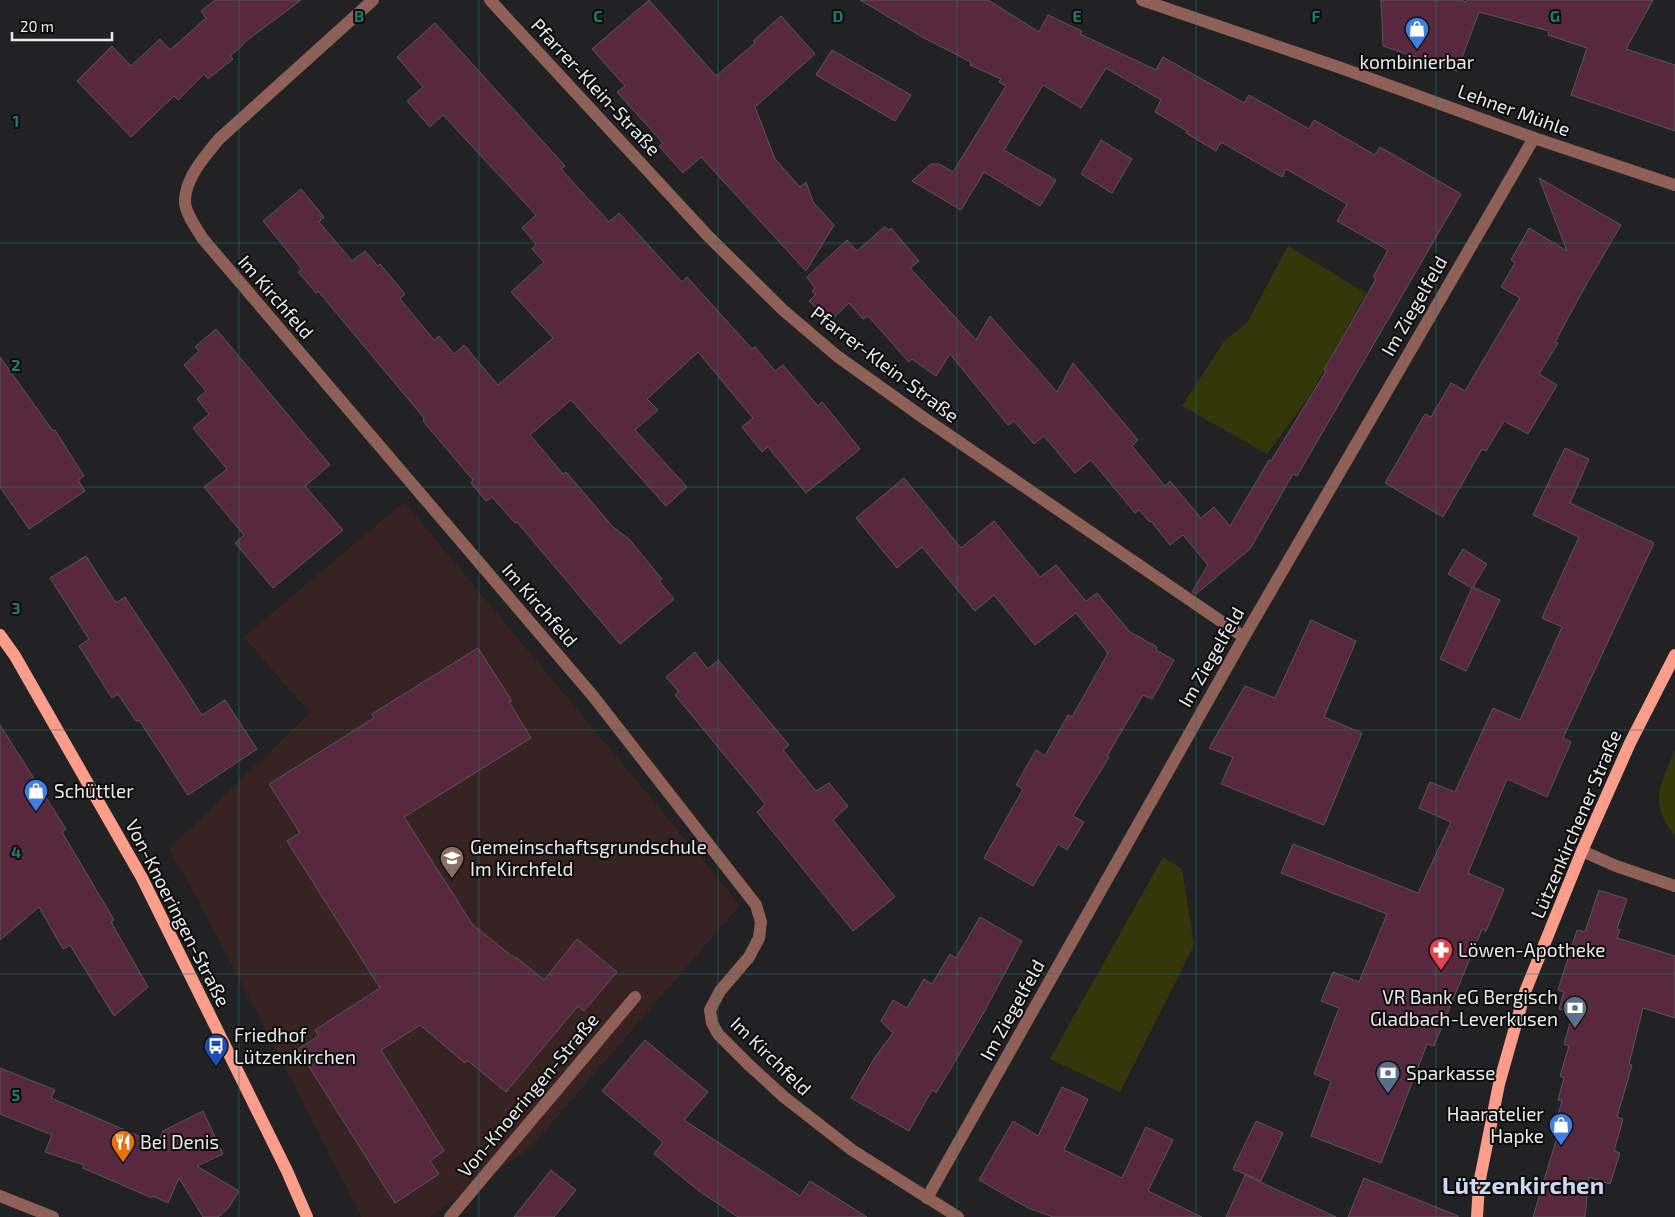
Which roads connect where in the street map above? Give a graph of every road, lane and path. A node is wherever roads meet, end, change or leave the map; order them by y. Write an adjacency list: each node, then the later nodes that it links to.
1 (373, 0): 13 (street, Im Kirchfeld)
2 (490, 0): 7 (street, Pfarrer-Klein-Straße)
3 (1142, 0): 4 (street, Lehner Mühle)
4 (1534, 138): 5 (street, Lehner Mühle); 7 (street, Im Ziegelfeld)
5 (1675, 186)
6 (0, 635): 15 (main road, Von-Knoeringen-Straße)
7 (1244, 637): 13 (street, Im Ziegelfeld)
8 (1675, 655): 9 (main road, Lützenkirchener Straße)
9 (1582, 851): 10 (street); 18 (main road, Lützenkirchener Straße)
10 (1675, 886)
11 (634, 997): 16 (street, Von-Knoeringen-Straße)
12 (0, 1196): 14 (street)
13 (928, 1198): 17 (street, Im Kirchfeld)
14 (53, 1217)
15 (307, 1217)
16 (450, 1217)
17 (958, 1217)
18 (1477, 1217)

